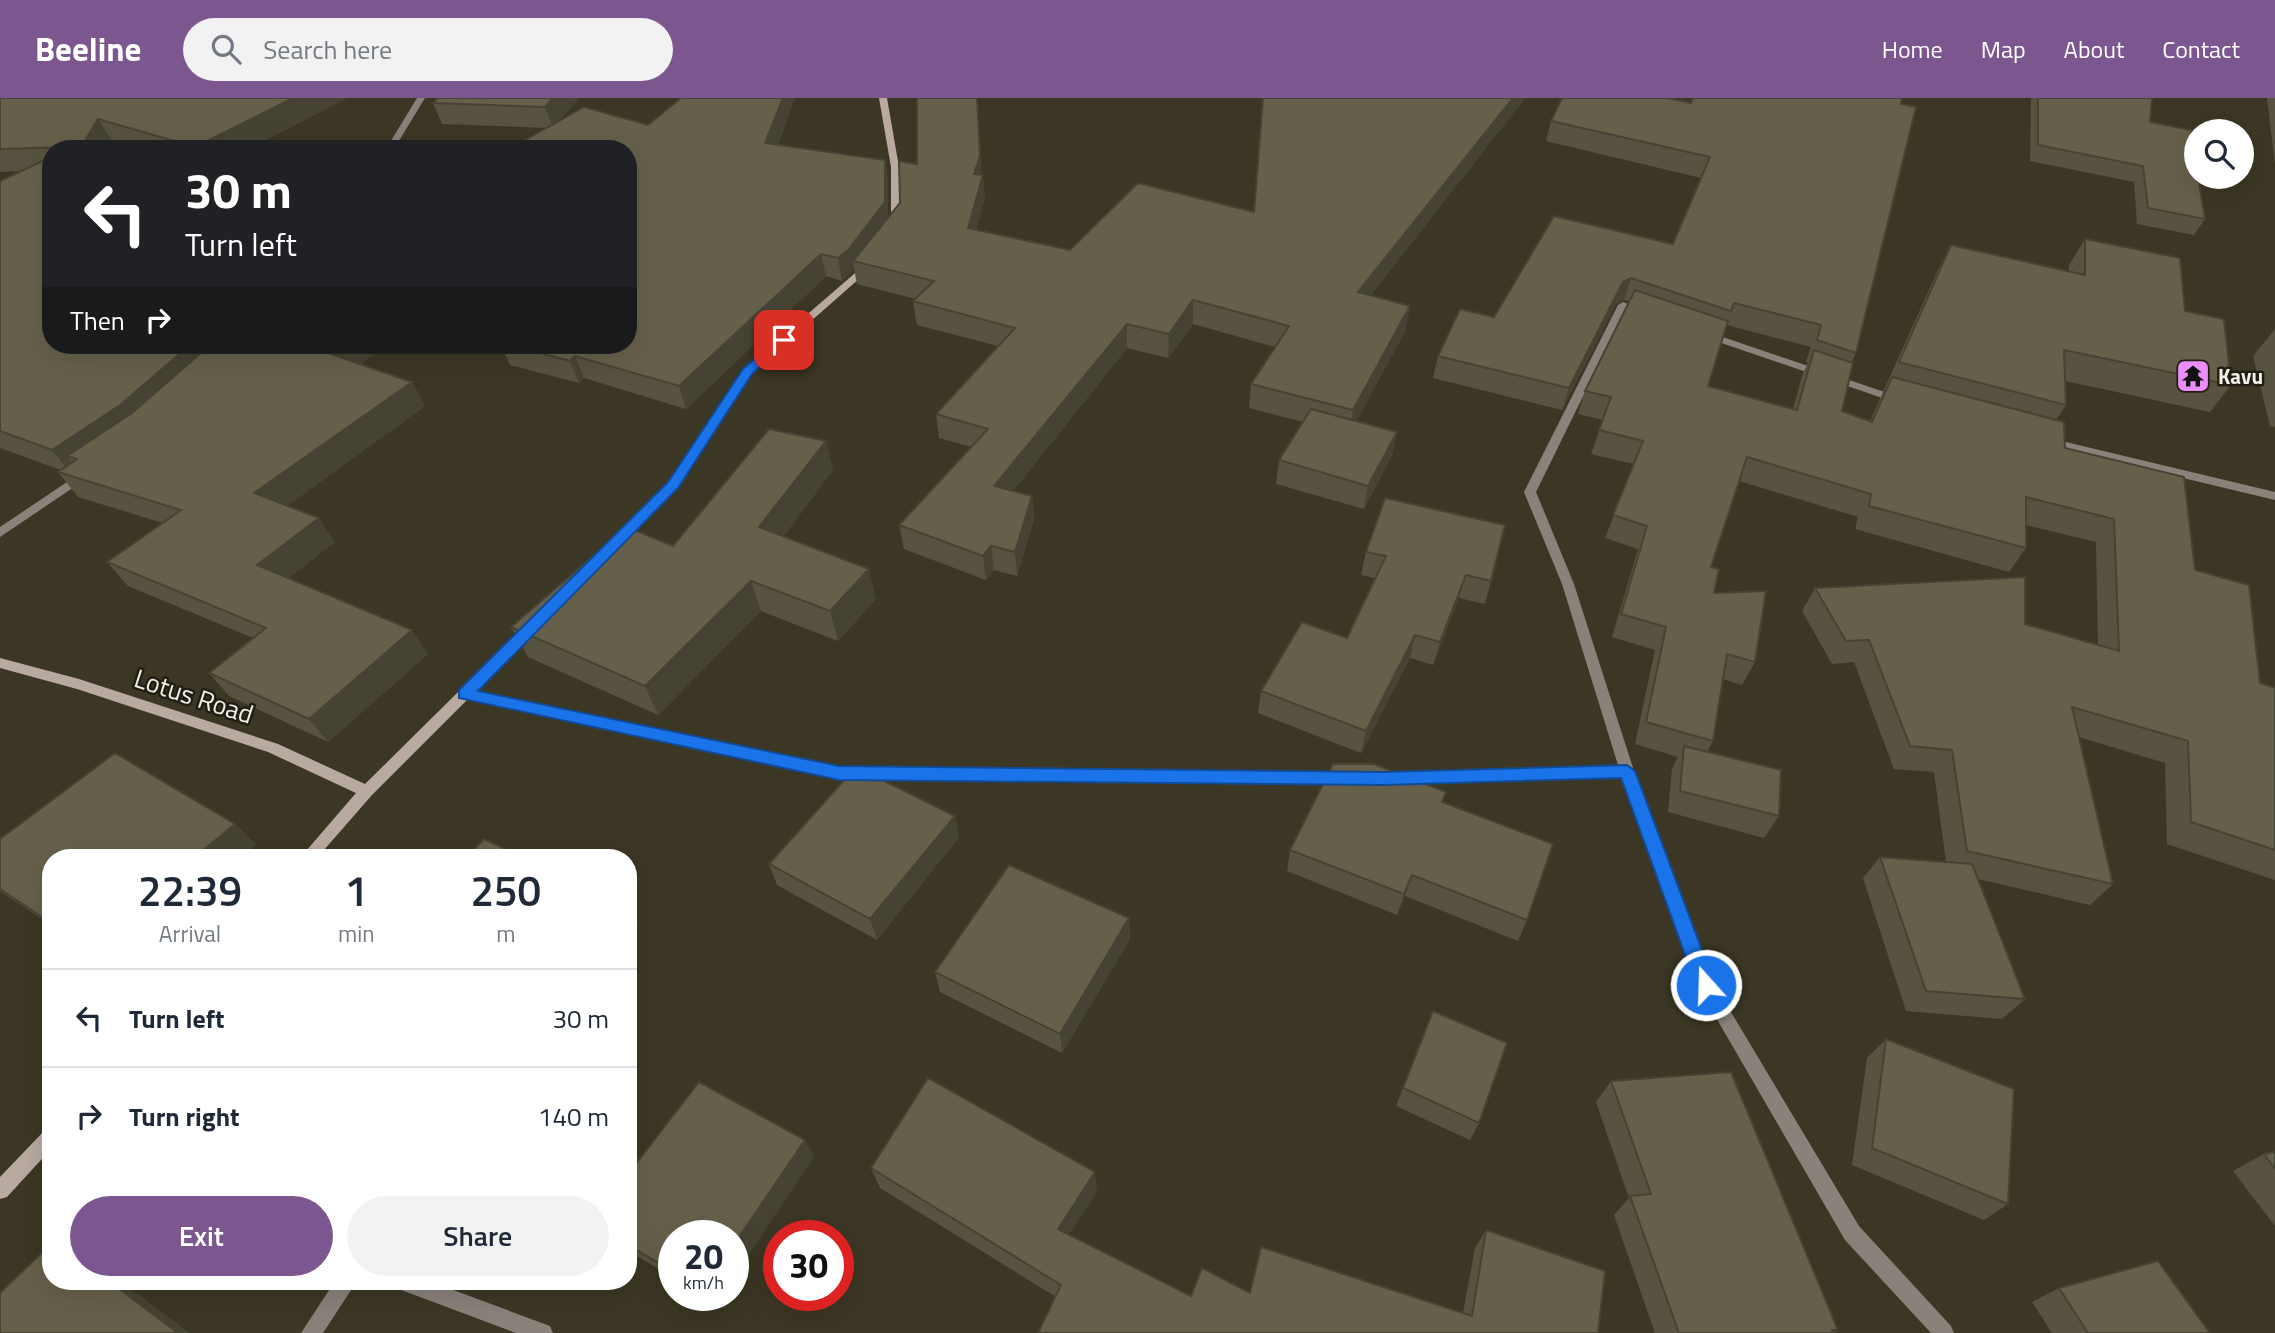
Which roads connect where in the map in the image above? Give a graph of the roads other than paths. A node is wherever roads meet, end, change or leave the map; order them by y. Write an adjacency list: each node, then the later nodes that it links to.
1 (421, 98): 3 (street)
2 (883, 98): 4 (street)
3 (395, 140)
4 (888, 235)
5 (873, 255): 13 (street)
6 (1657, 317): 17 (street)
7 (1691, 329): 8 (street)
8 (1913, 405)
9 (2030, 437): 11 (street)
10 (89, 471): 12 (street)
11 (2275, 496)
12 (0, 533)
13 (607, 552)
14 (541, 618): 16 (street)
15 (0, 663): 18 (street, Lotus Road)
16 (465, 694): 17 (street); 18 (street)
17 (1627, 771): 26 (street)
18 (368, 791): 19 (street)
19 (315, 849)
20 (42, 1150): 21 (street)
21 (0, 1191)
22 (341, 1290): 24 (street)
23 (427, 1290): 25 (street)
24 (311, 1333)
25 (543, 1333)
26 (1944, 1333)

